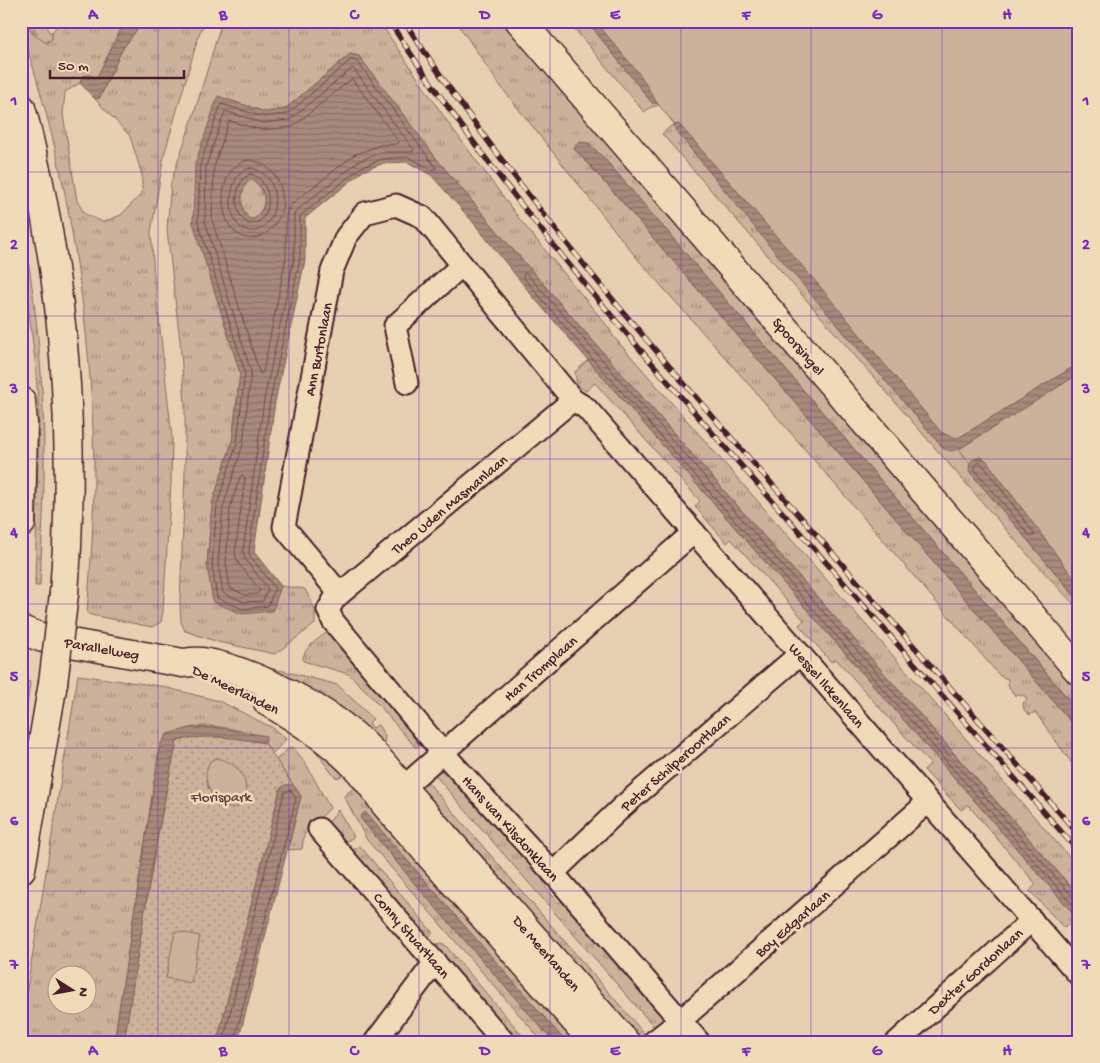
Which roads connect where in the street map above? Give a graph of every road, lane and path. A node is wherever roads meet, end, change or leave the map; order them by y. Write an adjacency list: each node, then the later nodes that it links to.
1 (520, 21): 13 (main road, Spoorsingel)
2 (21, 108): 18 (main road, bridge)
3 (462, 265): 4 (street); 5 (street, Ann Burtonlaan); 9 (street, Ann Burtonlaan)
4 (407, 382)
5 (572, 400): 8 (street, Wessel Ilckenlaan); 9 (street, Theo Uden Masmanlaan)
6 (21, 401): 7 (main road)
7 (21, 523)
8 (694, 532): 11 (street, Wessel Ilckenlaan); 14 (street, Han Tromplaan)
9 (334, 602): 14 (street, Hans van Kilsdonklaan)
10 (21, 630): 12 (main road, Parallelweg)
11 (800, 654): 16 (street, Wessel Ilckenlaan); 19 (street, Peter Schilperoortlaan)
12 (183, 663): 15 (main road, De Meerlanden)
13 (1079, 671)
14 (443, 754): 15 (street, Han Tromplaan); 19 (street, Hans van Kilsdonklaan)
15 (394, 796): 26 (main road, De Meerlanden); 27 (main road, De Meerlanden)
16 (928, 802): 20 (street, Wessel Ilckenlaan); 23 (street, Boy Edgarlaan)
17 (319, 828): 21 (street, Conny Stuartlaan)
18 (21, 870)
19 (553, 873): 23 (street, Hans van Kilsdonklaan)
20 (1032, 920): 22 (street, Wessel Ilckenlaan); 30 (street, Dexter Gordonlaan)
21 (435, 962): 24 (street); 25 (street, Conny Stuartlaan)
22 (1079, 975)
23 (680, 1021): 28 (street, Boy Edgarlaan); 29 (street, Hans van Kilsdonklaan)
24 (376, 1042)
25 (504, 1042)
26 (594, 1042)
27 (625, 1042)
28 (653, 1042)
29 (699, 1042)
30 (897, 1042)

